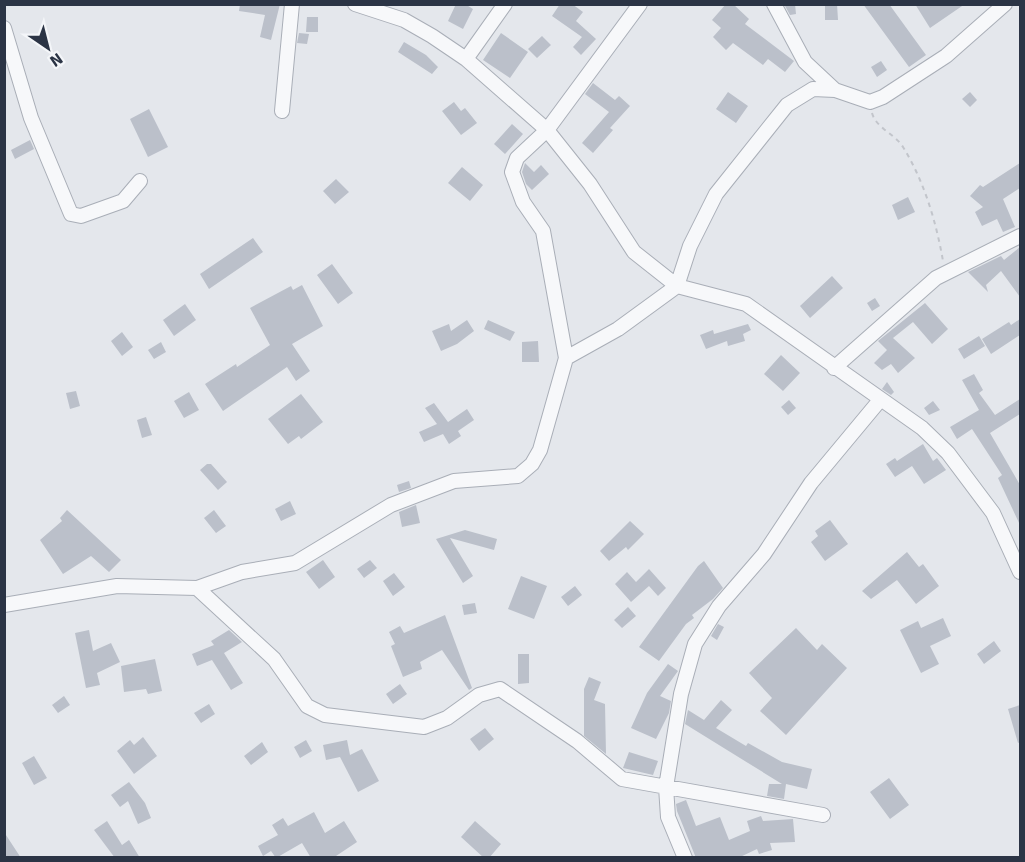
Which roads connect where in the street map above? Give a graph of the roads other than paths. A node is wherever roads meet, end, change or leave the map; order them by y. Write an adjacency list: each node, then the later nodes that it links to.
1 (292, 4): 10 (street)
2 (505, 4): 8 (street)
3 (640, 4): 11 (street)
4 (774, 4): 9 (street)
5 (1005, 4): 9 (street)
6 (366, 6): 8 (street)
7 (4, 28): 12 (street)
8 (466, 59): 11 (street)
9 (835, 90): 14 (street)
10 (282, 111)
11 (547, 130): 14 (street); 15 (street)
12 (140, 182)
13 (1020, 236): 16 (street)
14 (677, 286): 15 (street); 16 (street)
15 (566, 358): 19 (street)
16 (834, 368): 17 (street)
17 (880, 400): 18 (street); 21 (street)
18 (1020, 572)
19 (197, 588): 20 (street); 21 (street)
20 (4, 605)
21 (666, 787): 22 (street); 23 (street)
22 (823, 815)
23 (685, 858)

